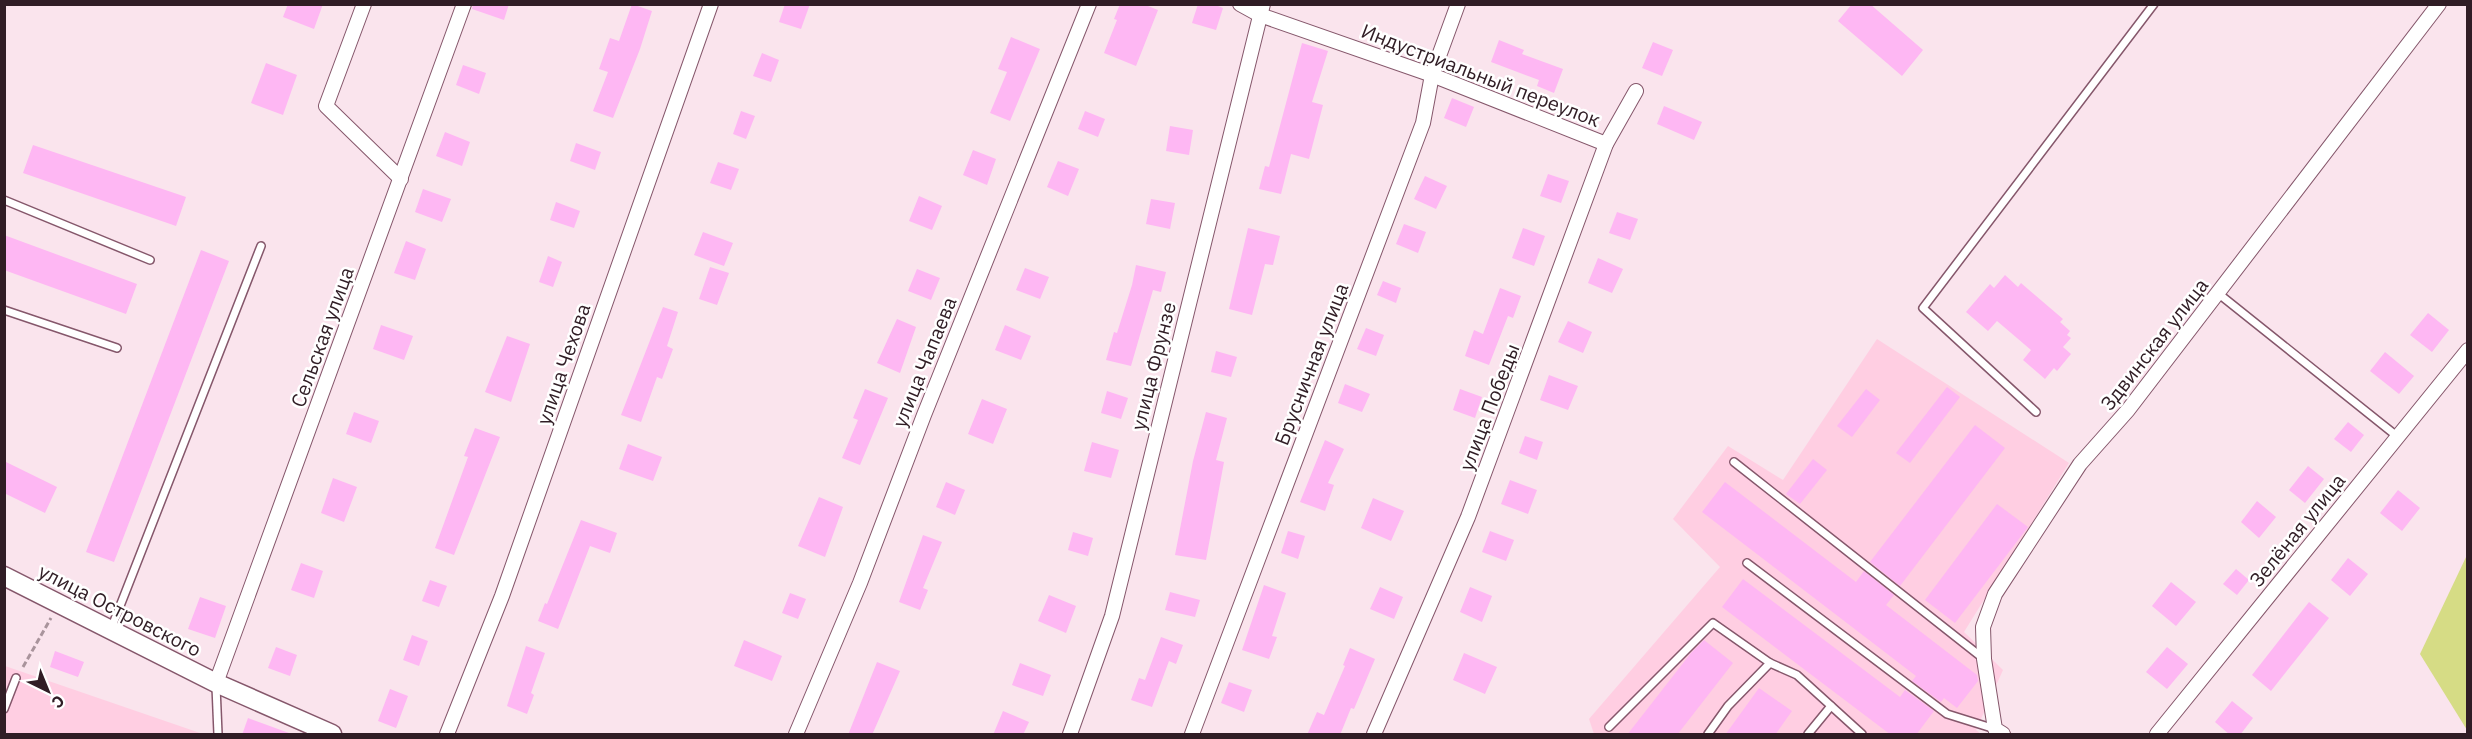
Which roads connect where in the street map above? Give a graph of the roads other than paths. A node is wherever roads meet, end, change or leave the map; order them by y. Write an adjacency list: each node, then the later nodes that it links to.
1 (364, 4): 13 (street)
2 (464, 4): 13 (street, Сельская улица)
3 (711, 4): 37 (street, улица Чехова)
4 (1089, 4): 38 (street, улица Чапаева)
5 (1240, 4): 9 (street, Индустриальный переулок)
6 (1458, 4): 10 (street, Брусничная улица)
7 (2154, 4): 21 (lane)
8 (2439, 4): 17 (street, Здвинская улица)
9 (1261, 10): 10 (street, Индустриальный переулок); 39 (street, улица Фрунзе)
10 (1432, 75): 12 (street, Индустриальный переулок); 40 (street, Брусничная улица)
11 (1636, 91): 12 (street, улица Победы)
12 (1606, 144): 41 (street, улица Победы)
13 (400, 179): 30 (street, Сельская улица)
14 (4, 200): 16 (lane)
15 (261, 246): 26 (lane)
16 (150, 260)
17 (2219, 294): 22 (lane); 27 (street, Здвинская улица)
18 (4, 310): 19 (lane)
19 (117, 348)
20 (2468, 350): 22 (street, Зелёная улица)
21 (2036, 412)
22 (2398, 437): 45 (street, Зелёная улица)
23 (1734, 462): 27 (lane)
24 (1747, 563): 34 (lane)
25 (4, 576): 26 (street, улица Островского)
26 (111, 630): 30 (street, улица Островского)
27 (1984, 659): 34 (street, Здвинская улица)
28 (1770, 663): 31 (lane); 33 (lane); 42 (lane)
29 (16, 678): 32 (lane)
30 (216, 683): 35 (lane); 36 (street, улица Островского)
31 (1831, 706): 43 (lane); 44 (lane)
32 (4, 709)
33 (1609, 728)
34 (1999, 732)
35 (218, 735)
36 (332, 735)
37 (447, 735)
38 (796, 735)
39 (1070, 735)
40 (1192, 735)
41 (1374, 735)
42 (1708, 735)
43 (1808, 735)
44 (1862, 735)
45 (2157, 735)

